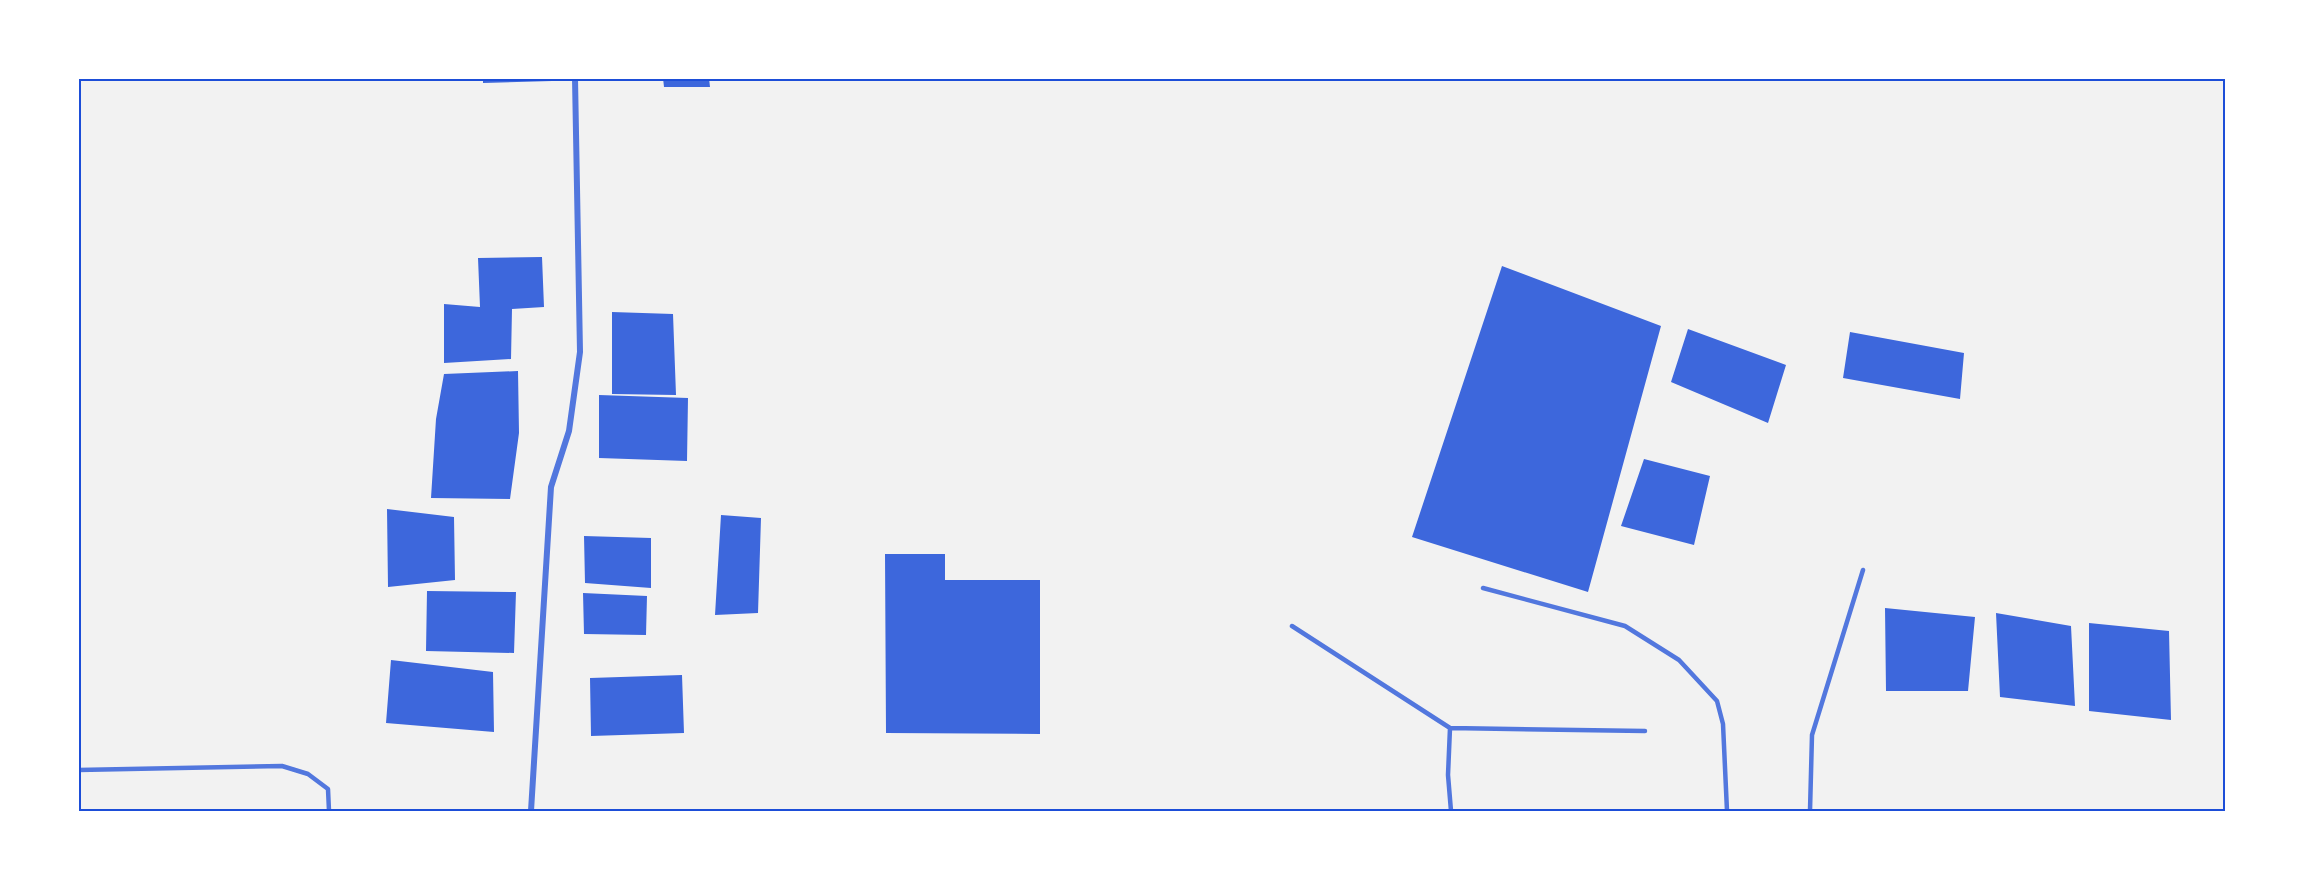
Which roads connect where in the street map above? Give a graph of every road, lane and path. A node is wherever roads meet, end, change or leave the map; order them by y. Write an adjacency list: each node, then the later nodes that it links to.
1 (575, 78): 9 (street)
2 (1863, 570): 12 (lane)
3 (1483, 588): 11 (lane)
4 (1292, 626): 5 (lane)
5 (1450, 728): 6 (lane); 10 (lane)
6 (1645, 731)
7 (78, 770): 8 (lane)
8 (329, 811)
9 (531, 811)
10 (1452, 811)
11 (1727, 811)
12 (1810, 811)

